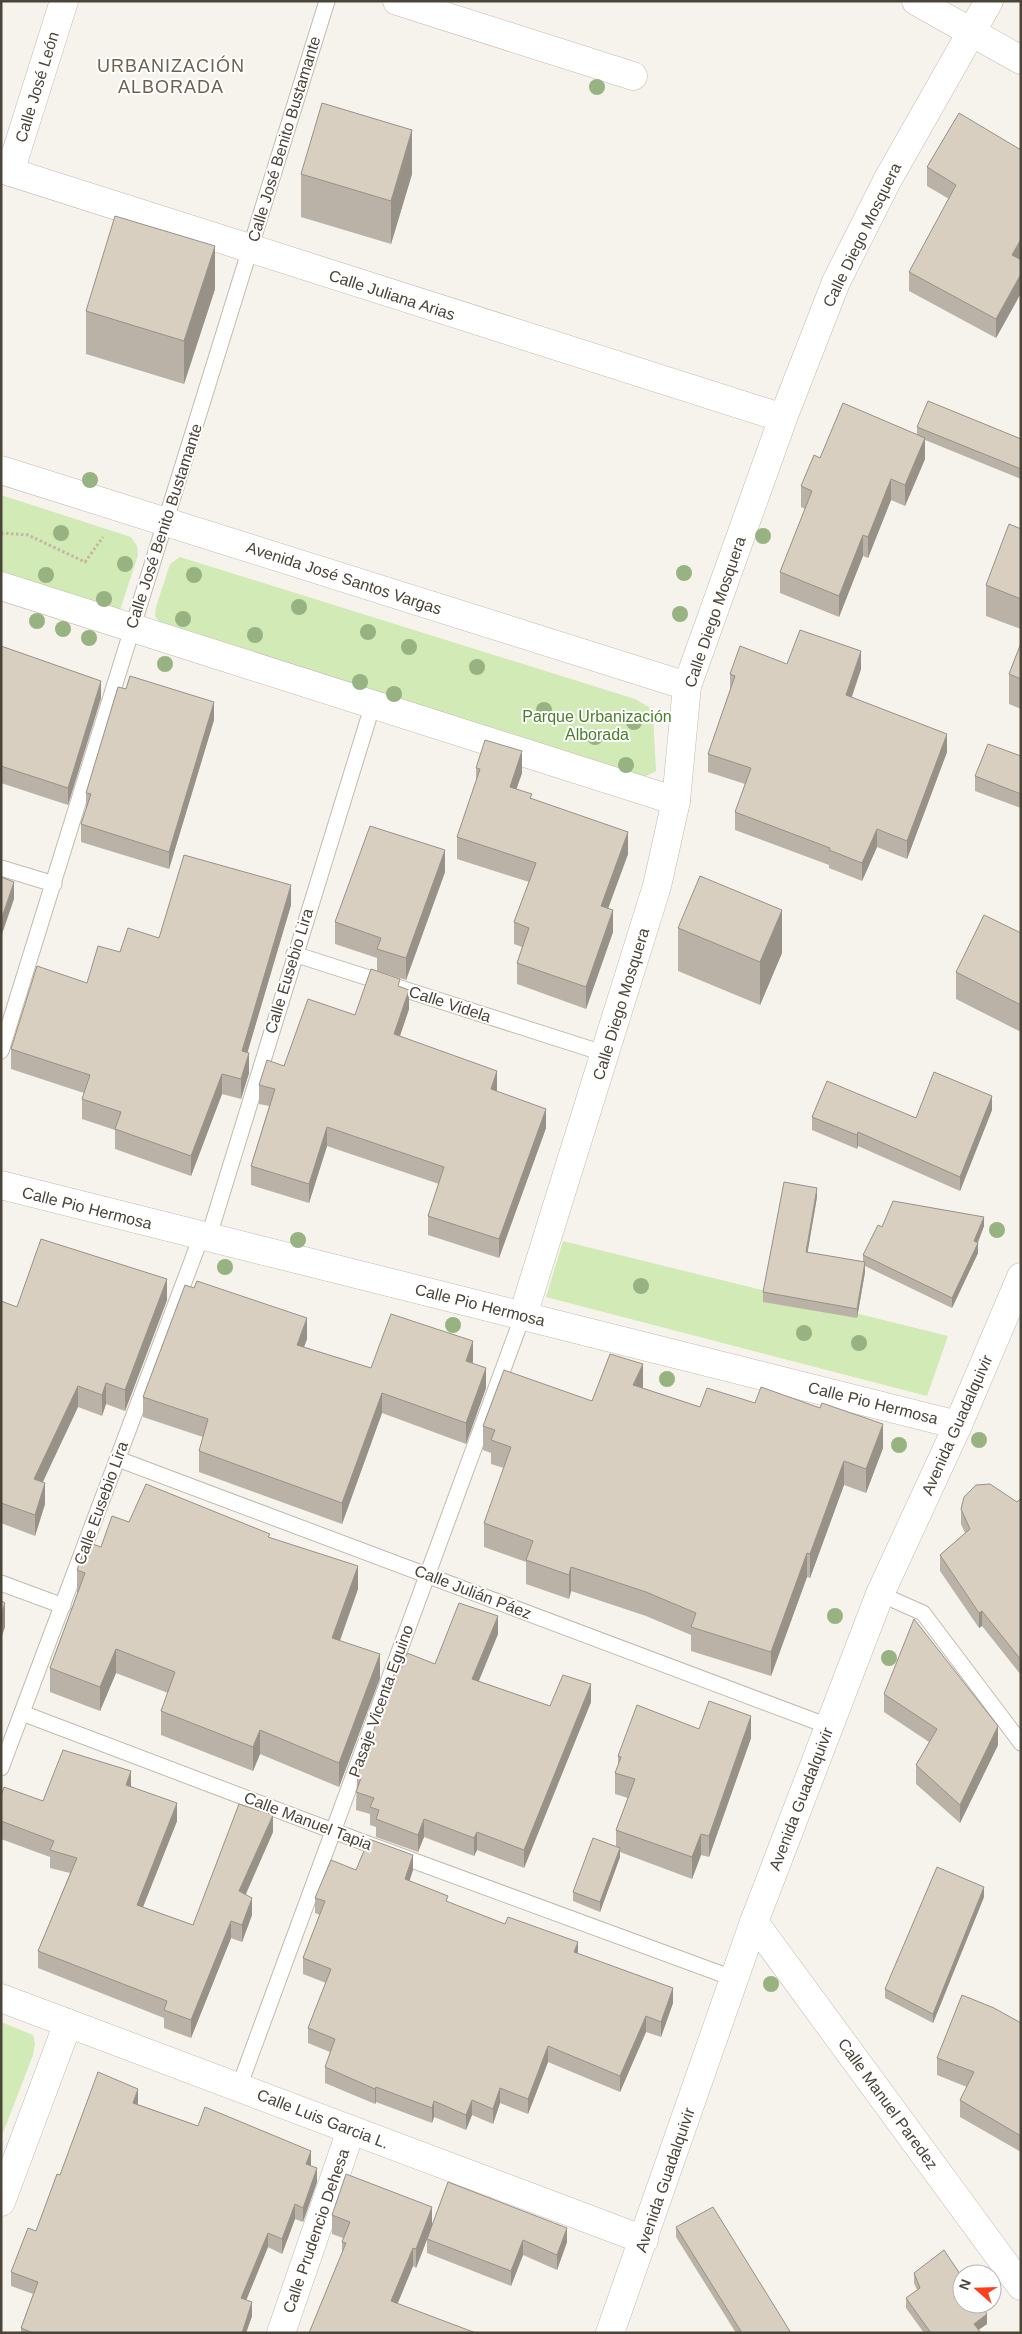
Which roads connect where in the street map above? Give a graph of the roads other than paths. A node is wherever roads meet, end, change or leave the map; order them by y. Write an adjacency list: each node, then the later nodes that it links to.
1 (64, 1): 9 (street, Calle José León)
2 (327, 1): 10 (lane, Calle José Benito Bustamante)
3 (397, 1): 8 (street)
4 (916, 1): 6 (street)
5 (989, 1): 6 (street, Calle Diego Mosquera)
6 (970, 32): 7 (street); 11 (street, Calle Diego Mosquera)
7 (1021, 60)
8 (633, 76)
9 (6, 171): 10 (street, Calle Juliana Arias)
10 (250, 250): 11 (street, Calle Juliana Arias); 13 (lane, Calle José Benito Bustamante)
11 (783, 418): 16 (street, Calle Diego Mosquera)
12 (1, 470): 13 (street, Avenida José Santos Vargas)
13 (167, 522): 15 (lane, Calle José Benito Bustamante); 16 (street, Avenida José Santos Vargas)
14 (1, 586): 15 (street)
15 (132, 627): 17 (street); 20 (lane, Calle José Benito Bustamante)
16 (687, 686): 18 (street, Calle Diego Mosquera)
17 (373, 704): 18 (street); 21 (lane, Calle Eusebio Lira)
18 (676, 801): 23 (street, Calle Diego Mosquera)
19 (1, 868): 20 (lane)
20 (54, 884): 22 (lane, Calle José Benito Bustamante)
21 (294, 954): 23 (lane, Calle Videla); 25 (lane, Calle Eusebio Lira)
22 (1, 1051)
23 (606, 1054): 27 (street, Calle Diego Mosquera)
24 (1, 1186): 25 (street, Calle Pio Hermosa)
25 (204, 1238): 27 (street, Calle Pio Hermosa); 29 (lane, Calle Eusebio Lira)
26 (1021, 1277): 28 (street, Avenida Guadalquivir)
27 (523, 1315): 28 (street, Calle Pio Hermosa); 30 (lane, Pasaje Vicenta Eguino)
28 (958, 1425): 32 (street, Avenida Guadalquivir)
29 (118, 1459): 30 (lane, Calle Julián Páez); 33 (lane, Calle Eusebio Lira)
30 (427, 1575): 35 (lane, Calle Julián Páez); 38 (lane, Pasaje Vicenta Eguino)
31 (1, 1583): 33 (lane)
32 (880, 1594): 35 (street, Avenida Guadalquivir); 36 (lane)
33 (63, 1606): 34 (lane, Calle Eusebio Lira)
34 (22, 1713): 37 (lane, Calle Eusebio Lira); 38 (lane, Calle Manuel Tapia)
35 (828, 1726): 39 (street, Avenida Guadalquivir)
36 (1021, 1743)
37 (1, 1768)
38 (333, 1831): 40 (lane, Calle Manuel Tapia); 43 (lane, Pasaje Vicenta Eguino)
39 (754, 1922): 40 (street, Avenida Guadalquivir); 47 (street, Calle Manuel Paredez)
40 (735, 1979): 46 (street, Avenida Guadalquivir)
41 (1, 1998): 42 (street, Calle Luis Garcia L.)
42 (68, 2024): 43 (street, Calle Luis Garcia L.); 45 (street)
43 (239, 2087): 44 (street, Calle Luis Garcia L.)
44 (351, 2130): 46 (street, Calle Luis Garcia L.); 48 (street, Calle Prudencio Dehesa)
45 (1, 2202)
46 (644, 2240): 49 (street, Avenida Guadalquivir)
47 (1021, 2286)
48 (281, 2333)
49 (610, 2333)

